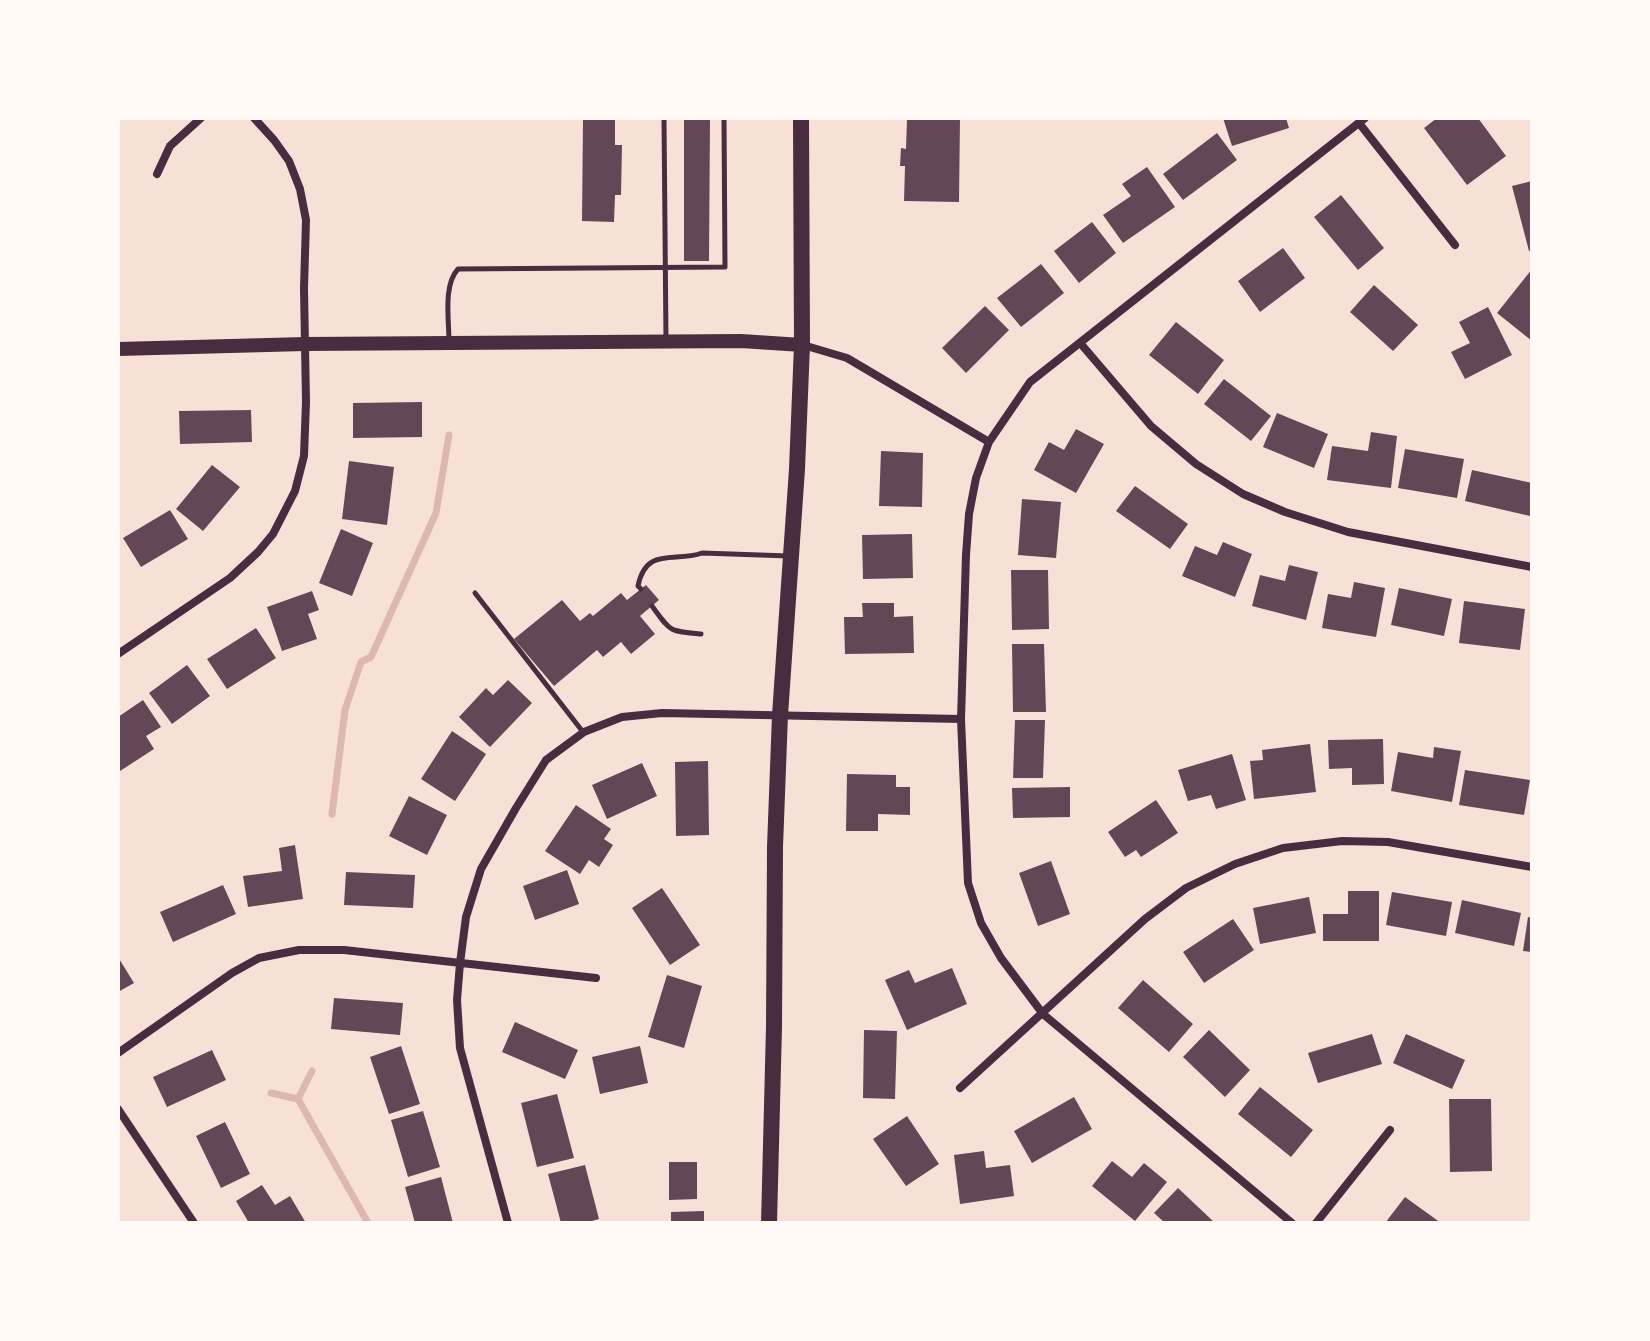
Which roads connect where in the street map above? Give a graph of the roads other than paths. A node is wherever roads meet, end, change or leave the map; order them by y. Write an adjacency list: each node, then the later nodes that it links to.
1 (201, 118): 7 (street)
2 (254, 118): 12 (street)
3 (664, 118): 9 (lane)
4 (724, 118): 9 (lane)
5 (801, 118): 14 (main road)
6 (1362, 120): 8 (street); 13 (street)
7 (157, 174)
8 (1455, 245)
9 (665, 268): 10 (lane); 11 (lane)
10 (666, 342): 11 (main road); 14 (main road)
11 (449, 343): 12 (main road)
12 (305, 344): 15 (main road); 23 (street)
13 (1081, 344): 16 (street); 18 (street)
14 (802, 345): 16 (street); 17 (main road)
15 (118, 349)
16 (989, 442): 25 (street)
17 (791, 556): 19 (lane); 24 (main road)
18 (1532, 567)
19 (641, 589)
20 (475, 593): 26 (lane)
21 (652, 606): 22 (lane)
22 (701, 634)
23 (118, 654)
24 (780, 715): 25 (street); 26 (street); 37 (main road)
25 (961, 719): 30 (street)
26 (584, 732): 28 (street)
27 (1532, 867): 30 (street)
28 (460, 963): 29 (street); 31 (street); 36 (street)
29 (596, 978)
30 (1043, 1014): 32 (street); 38 (street)
31 (118, 1053)
32 (960, 1088)
33 (118, 1109): 35 (street)
34 (1390, 1130): 39 (street)
35 (194, 1223)
36 (508, 1223)
37 (769, 1223)
38 (1292, 1223)
39 (1316, 1223)

